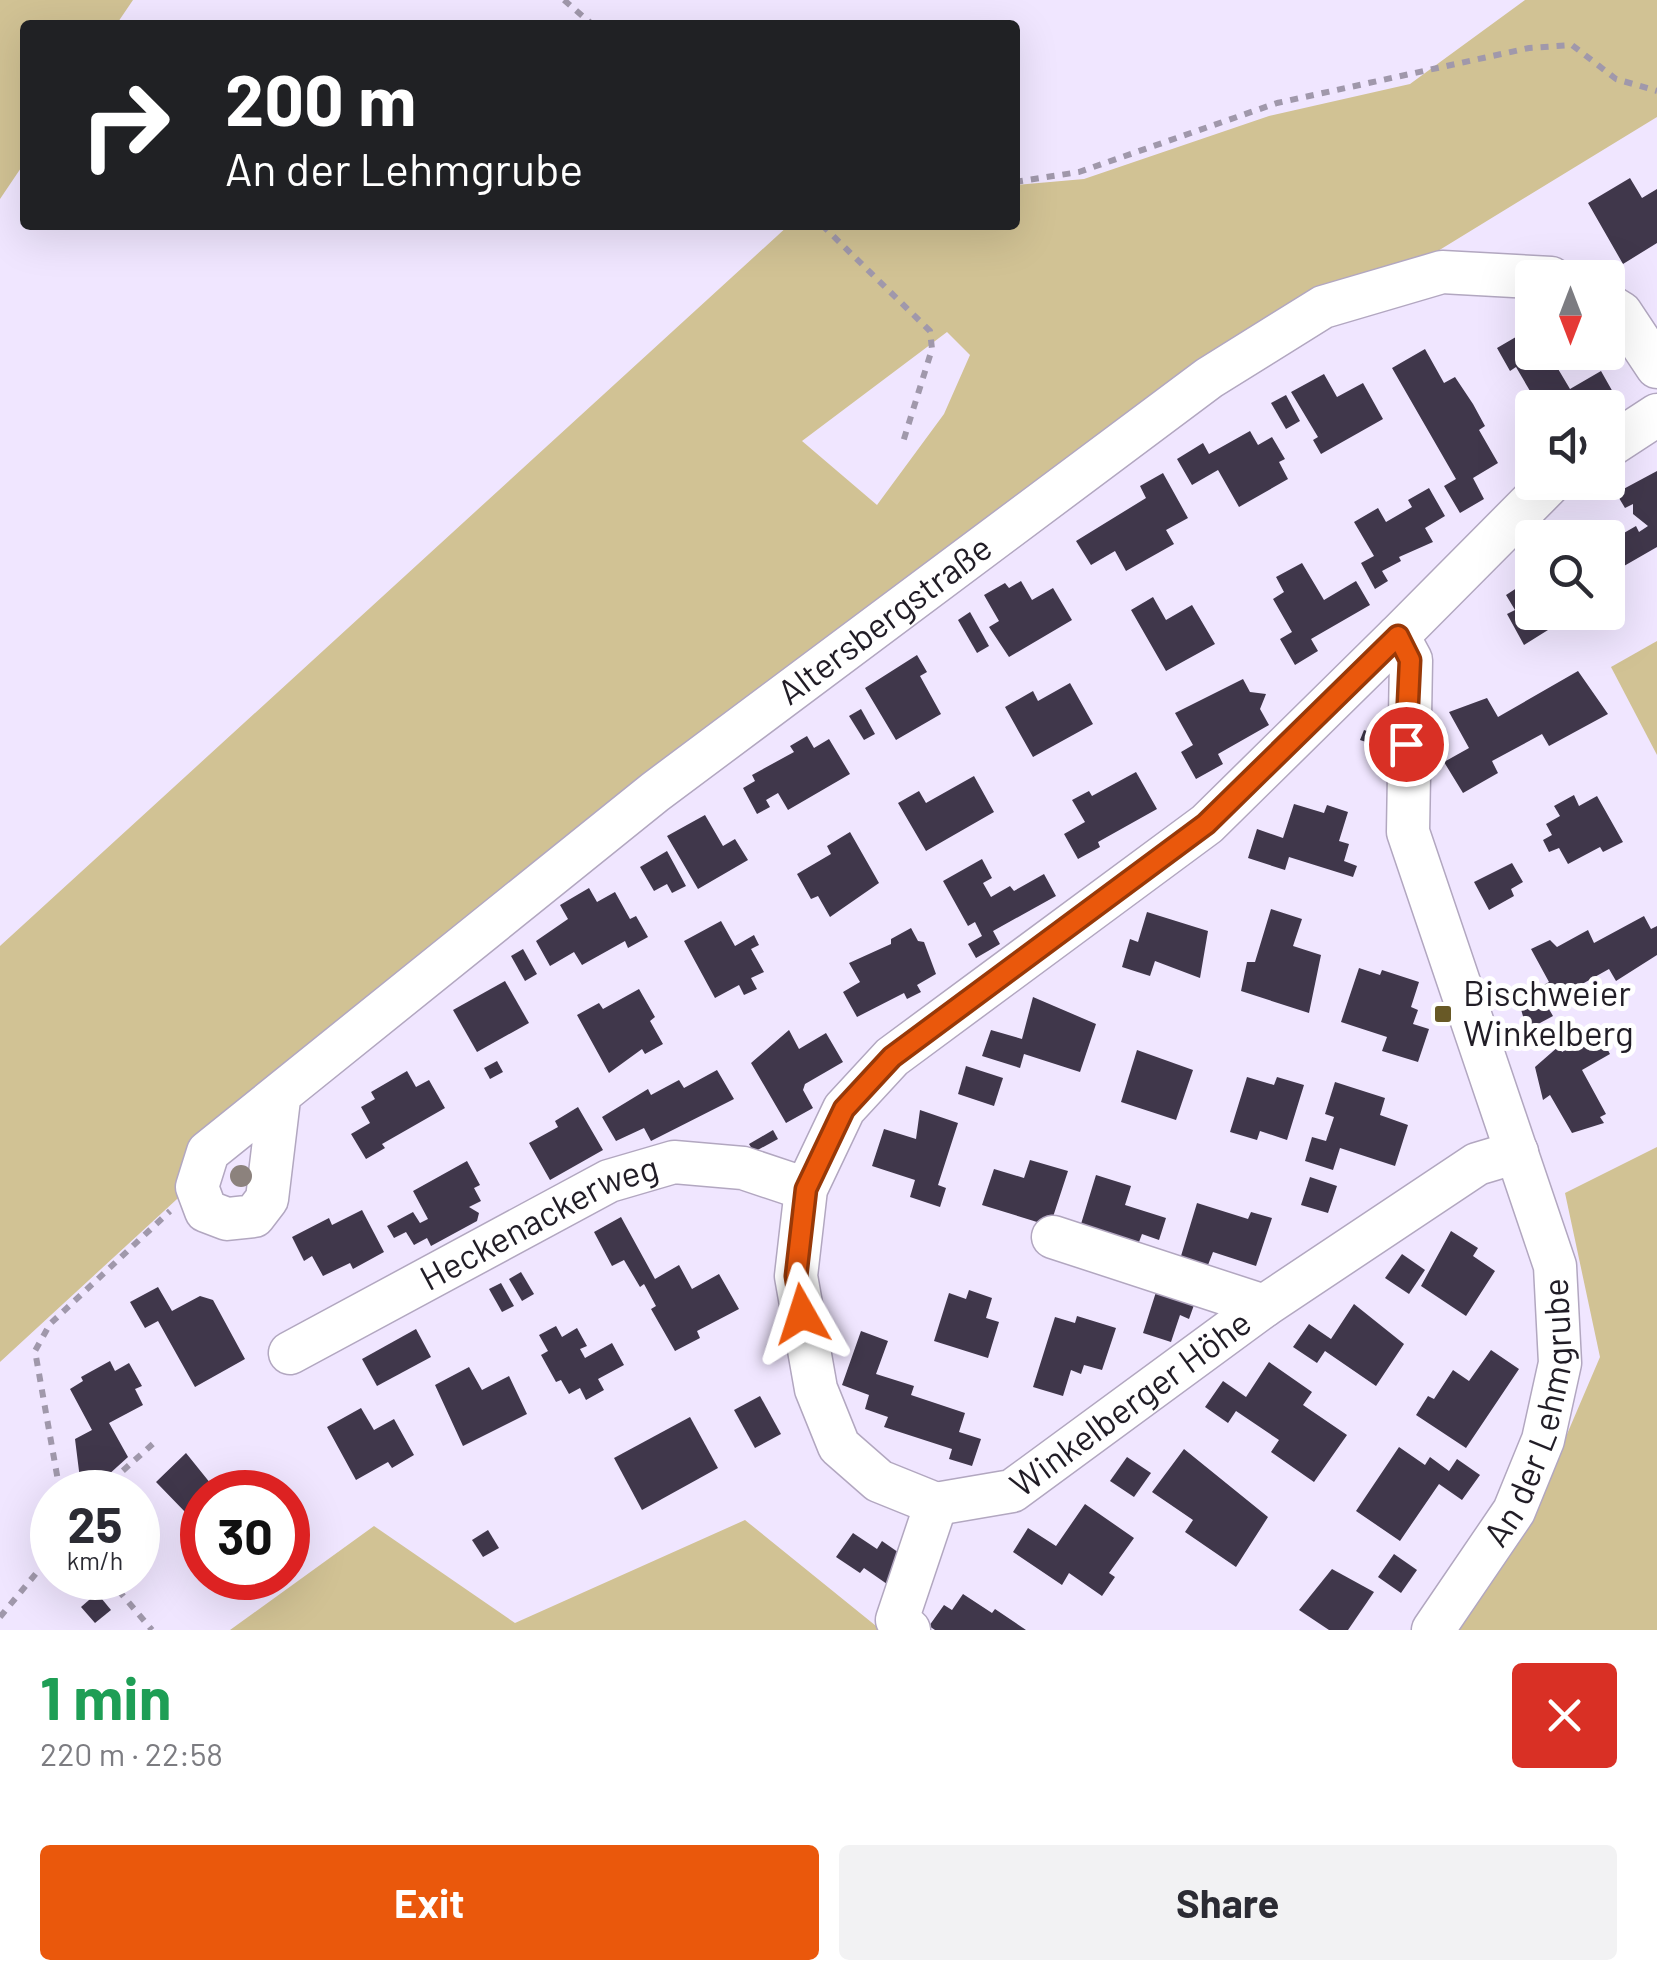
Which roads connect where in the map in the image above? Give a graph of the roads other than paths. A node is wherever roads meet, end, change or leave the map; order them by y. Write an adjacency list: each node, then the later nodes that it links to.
1 (1515, 276): 8 (street, Altersbergstraße)
2 (1625, 319): 3 (street)
3 (1657, 367)
4 (1657, 415): 5 (street)
5 (1625, 435)
6 (1533, 500): 7 (street)
7 (1398, 636): 9 (street, An der Lehmgrube); 10 (street)
8 (279, 1099): 8 (street, Altersbergstraße)
9 (1517, 1152): 12 (street, Winkelberger Höhe); 16 (street, An der Lehmgrube)
10 (806, 1189): 13 (street, Heckenackerweg); 14 (street)
11 (1053, 1238): 12 (street, Winkelberger Höhe)
12 (1264, 1306): 14 (street, Winkelberger Höhe)
13 (290, 1353)
14 (936, 1504): 15 (street)
15 (909, 1630)
16 (1434, 1630)

